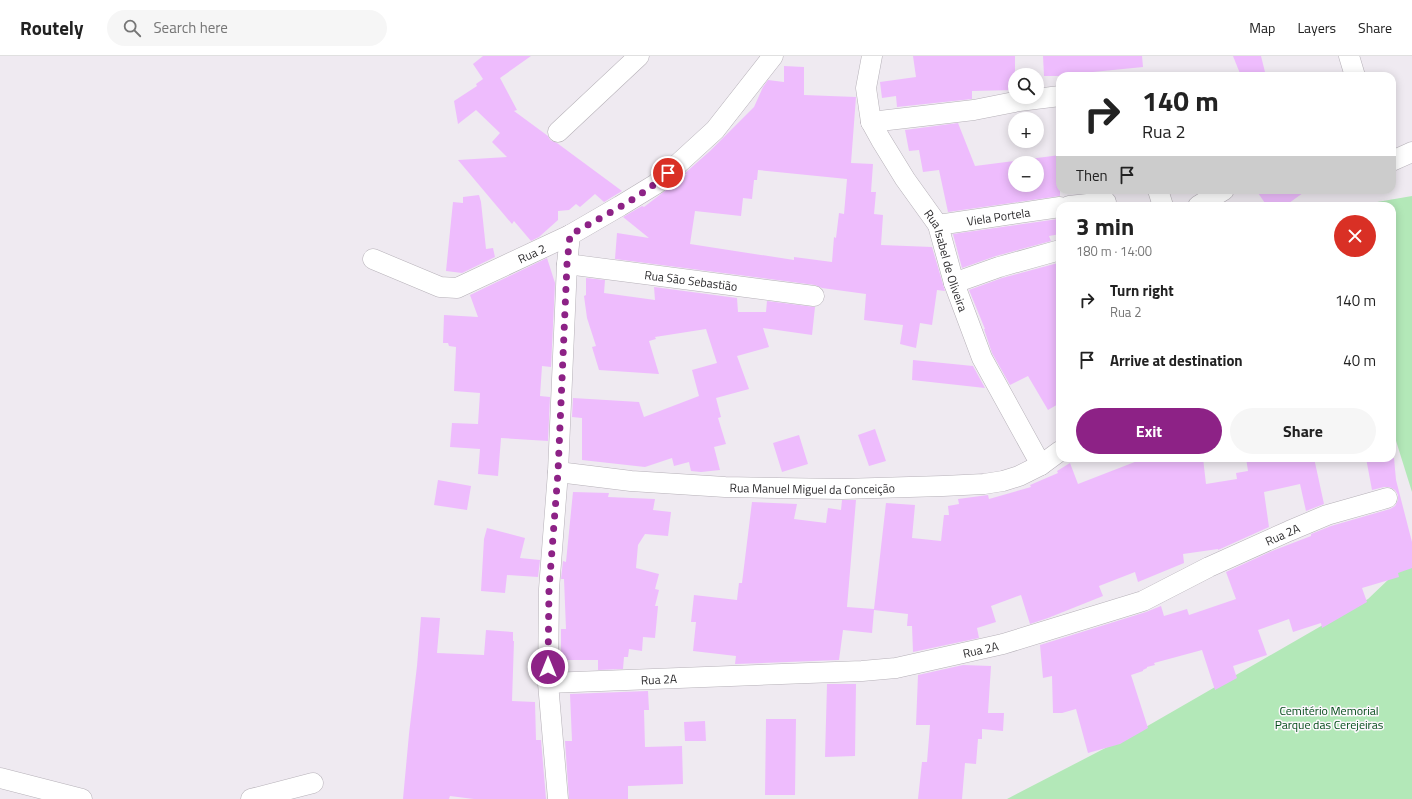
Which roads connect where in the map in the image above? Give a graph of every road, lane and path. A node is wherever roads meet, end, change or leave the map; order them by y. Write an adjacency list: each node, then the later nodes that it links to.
1 (639, 56): 8 (street)
2 (773, 56): 15 (street, Rua 2)
3 (872, 56): 7 (street, Rua Isabel de Oliveira)
4 (1349, 56): 5 (street)
5 (1354, 72)
6 (1056, 96): 7 (street)
7 (870, 122): 14 (street, Rua Isabel de Oliveira)
8 (558, 132)
9 (1412, 152): 10 (street)
10 (1396, 158)
11 (1218, 194): 12 (street)
12 (1204, 202)
13 (1056, 208): 14 (street, Viela Portela)
14 (938, 225): 19 (street, Rua Isabel de Oliveira)
15 (570, 235): 17 (street, Rua 2); 18 (street)
16 (1056, 251): 19 (street)
17 (373, 259)
18 (567, 264): 20 (street, Rua São Sebastião); 23 (street)
19 (954, 283): 22 (street, Rua Isabel de Oliveira)
20 (814, 296)
21 (1056, 455): 22 (street, Rua Manuel Miguel da Conceição)
22 (1041, 466): 23 (street, Rua Manuel Miguel da Conceição)
23 (558, 472): 25 (street)
24 (1387, 498): 25 (street, Rua 2A)
25 (548, 683): 30 (street)
26 (0, 778): 28 (street)
27 (313, 783): 29 (street)
28 (82, 799)
29 (251, 799)
30 (558, 799)

